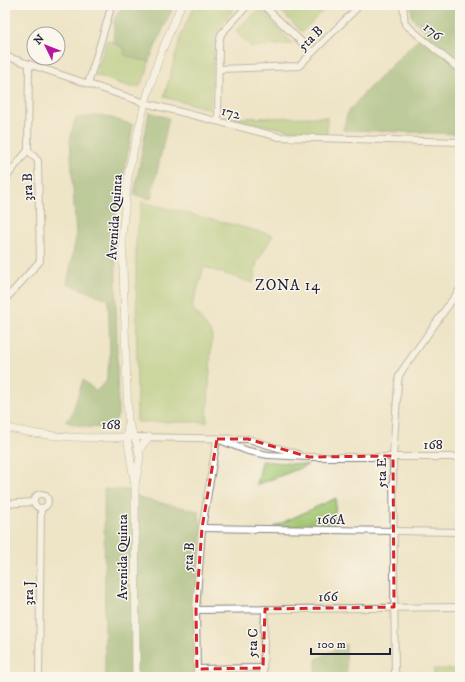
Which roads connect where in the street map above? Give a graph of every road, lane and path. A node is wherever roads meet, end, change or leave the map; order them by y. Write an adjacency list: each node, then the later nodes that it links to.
1 (181, 5): 15 (main road, Avenida Quinta)
2 (248, 5): 12 (street)
3 (263, 5): 7 (street)
4 (360, 5): 7 (street, 5ta B)
5 (403, 5): 13 (street, 176)
6 (110, 11): 14 (street)
7 (312, 52): 12 (street, 5ta B)
8 (5, 56): 9 (street, 172)
9 (26, 63)
10 (29, 66): 18 (street)
11 (35, 66): 14 (street, 172)
12 (219, 69): 16 (street)
13 (460, 70)
14 (88, 84): 15 (street, 172)
15 (145, 102): 16 (street, 172); 23 (main road, Avenida Quinta)
16 (218, 121): 17 (street, 172)
17 (460, 142)
18 (28, 150): 19 (street); 21 (street, 3ra B)
19 (5, 179)
20 (460, 289): 27 (street, 5ta E)
21 (5, 300)
22 (5, 427): 23 (main road, 168)
23 (130, 437): 24 (street, 168); 26 (main road); 30 (main road, Avenida Quinta)
24 (149, 437): 25 (street, 168); 26 (main road)
25 (217, 439): 29 (street, 168); 29 (street, 168); 34 (street, 5ta B)
26 (139, 452): 30 (main road)
27 (393, 456): 28 (street, 168); 29 (street, 168); 35 (street, 5ta E)
28 (460, 456)
29 (309, 457)
30 (135, 486): 44 (main road, Avenida Quinta)
31 (33, 502): 32 (street); 33 (street); 33 (street)
32 (5, 504)
33 (41, 508): 43 (street, 3ra J)
34 (202, 528): 35 (street, 166A); 40 (street, 5ta B)
35 (393, 532): 36 (street, 166A); 37 (street, 5ta E)
36 (460, 532)
37 (394, 607): 38 (street, 166); 39 (street, 166); 47 (street, 5ta E)
38 (460, 607)
39 (265, 609): 40 (street, 166); 41 (street, 5ta C)
40 (196, 610): 42 (street, 5ta B)
41 (263, 668): 42 (street); 46 (street, 5ta C)
42 (197, 669): 45 (street, 5ta B)
43 (39, 677)
44 (136, 677)
45 (197, 677)
46 (263, 677)
47 (395, 677)

